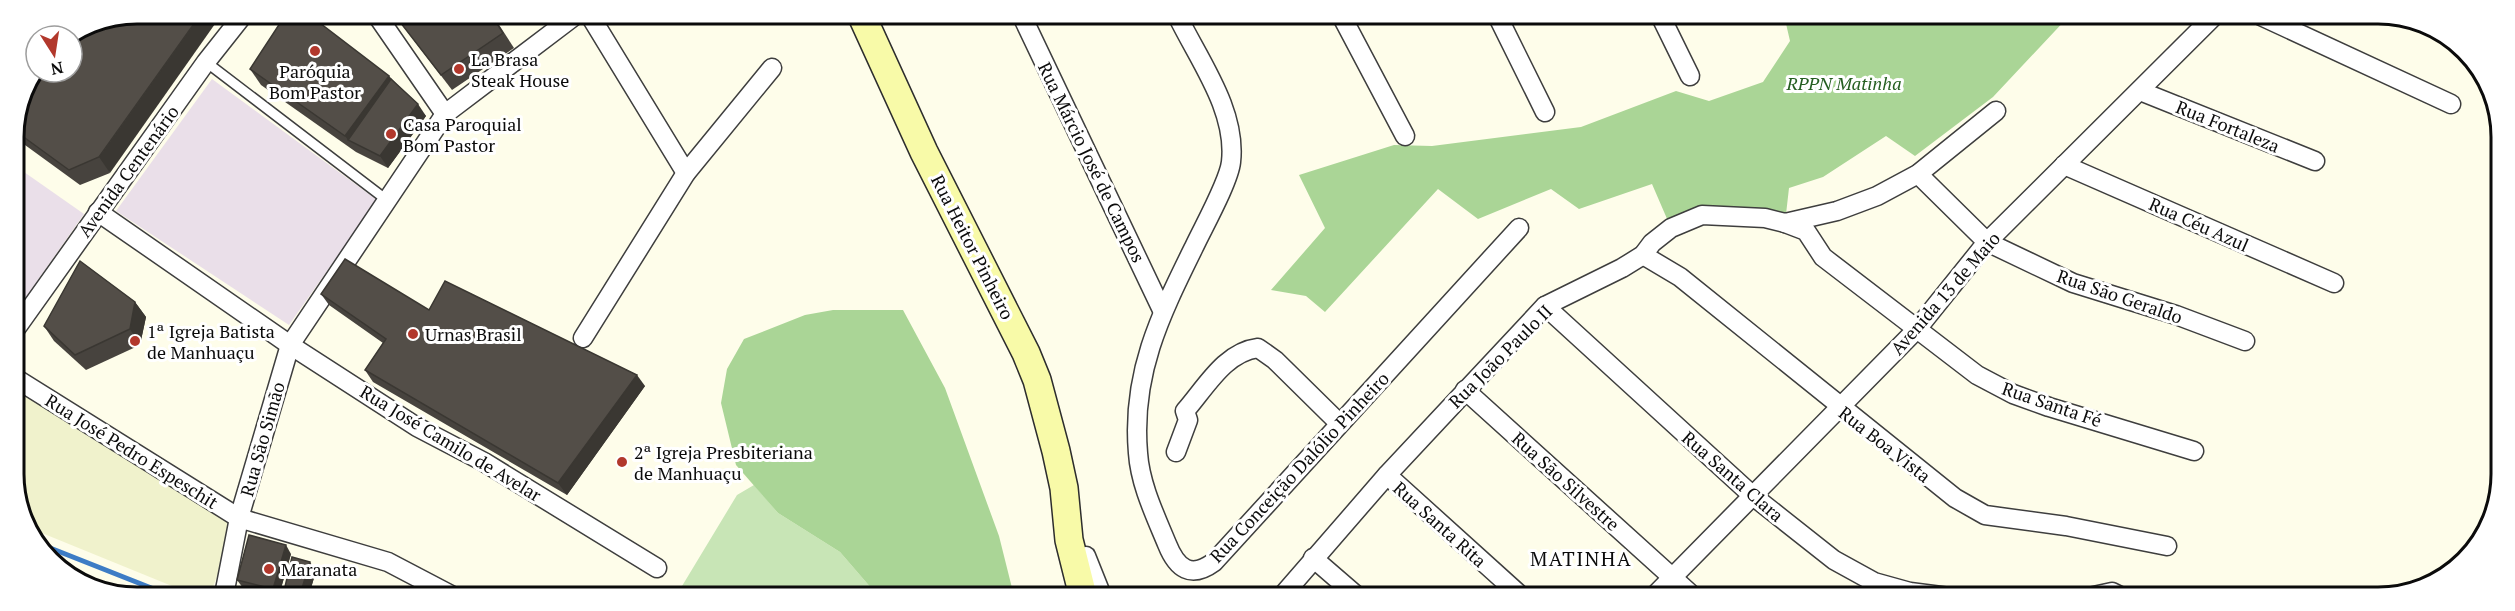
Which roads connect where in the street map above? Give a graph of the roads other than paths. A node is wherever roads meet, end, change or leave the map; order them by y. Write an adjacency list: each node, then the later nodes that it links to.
1 (236, 24): 13 (street, Avenida Centenário)
2 (383, 24): 20 (street)
3 (564, 24): 20 (street, Rua São Simão)
4 (595, 24): 24 (street)
5 (866, 24): 47 (street, Rua Heitor Pinheiro)
6 (1026, 24): 34 (street, Rua Márcio José de Campos)
7 (1181, 24): 34 (street, Rua Conceição Dalólio Pinheiro)
8 (1346, 24): 21 (street)
9 (1501, 24): 19 (street)
10 (1664, 24): 15 (street)
11 (2206, 24): 16 (street, Avenida 13 de Maio)
12 (2278, 24): 17 (street)
13 (206, 62): 26 (lane); 27 (street, Avenida Centenário)
14 (772, 68): 24 (street)
15 (1690, 76)
16 (2140, 92): 22 (street, Rua Fortaleza); 23 (street, Avenida 13 de Maio)
17 (2451, 104)
18 (1996, 111): 25 (street, Rua João Paulo II)
19 (1545, 112)
20 (445, 114): 26 (street, Rua São Simão)
21 (1405, 136)
22 (2315, 161)
23 (2064, 165): 30 (street, Avenida 13 de Maio); 32 (street, Rua Céu Azul)
24 (686, 173): 37 (street)
25 (1918, 174): 28 (street, Rua João Paulo II); 30 (street, Rua São Geraldo)
26 (388, 201): 39 (street, Rua São Simão)
27 (98, 212): 35 (street, Avenida Centenário); 39 (street, Rua José Camilo de Avelar)
28 (1785, 223): 31 (street, Rua João Paulo II); 36 (street, Rua Santa Fé)
29 (1520, 228): 43 (street, Rua Conceição Dalólio Pinheiro)
30 (1987, 242): 36 (street, Avenida 13 de Maio); 38 (street, Rua São Geraldo)
31 (1642, 255): 33 (street, Rua João Paulo II); 42 (street, Rua Boa Vista)
32 (2334, 283)
33 (1545, 306): 41 (street, Rua João Paulo II); 48 (street, Rua Santa Clara)
34 (1162, 310): 43 (street, Rua Conceição Dalólio Pinheiro)
35 (24, 317)
36 (1917, 329): 42 (street, Avenida 13 de Maio); 44 (street, Rua Santa Fé)
37 (583, 338)
38 (2245, 341)
39 (290, 345): 49 (street, Rua São Simão); 52 (street, Rua José Camilo de Avelar)
40 (24, 384): 49 (street, Rua José Pedro Espeschit)
41 (1465, 390): 46 (street, Rua João Paulo II); 53 (street, Rua São Silvestre)
42 (1839, 407): 48 (street, Avenida 13 de Maio); 50 (street, Rua Boa Vista)
43 (1339, 423): 45 (street)
44 (2194, 451)
45 (1176, 452)
46 (1387, 475): 51 (street, Rua João Paulo II); 60 (street, Rua Santa Rita)
47 (1064, 488): 56 (street, Rua Heitor Pinheiro); 57 (street)
48 (1753, 496): 53 (street, Avenida 13 de Maio); 63 (street, Rua Santa Clara)
49 (239, 518): 54 (street, Rua São Simão); 55 (street, Rua José Pedro Espeschit)
50 (2167, 546)
51 (1313, 558): 58 (street, Rua João Paulo II); 59 (street)
52 (657, 568)
53 (1671, 577): 61 (street, Avenida 13 de Maio); 62 (street, Rua São Silvestre)
54 (226, 587)
55 (436, 587)
56 (1081, 587)
57 (1097, 587)
58 (1289, 587)
59 (1347, 587)
60 (1511, 587)
61 (1662, 587)
62 (1682, 587)
63 (1892, 587)

